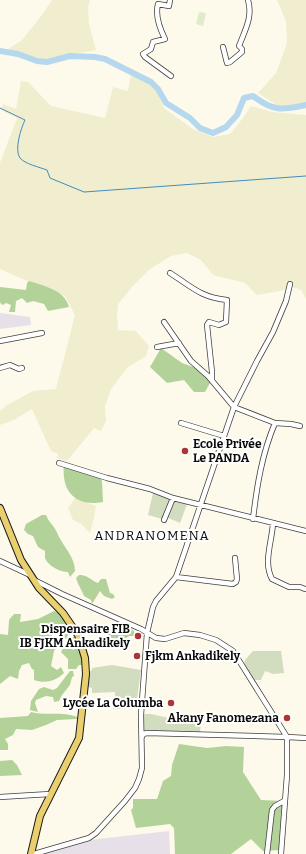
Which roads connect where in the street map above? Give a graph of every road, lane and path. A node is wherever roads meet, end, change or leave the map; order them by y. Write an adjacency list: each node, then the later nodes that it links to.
1 (170, 0): 4 (street)
2 (248, 0): 3 (street)
3 (223, 47)
4 (171, 76)
5 (170, 273): 14 (street)
6 (290, 284): 15 (street)
7 (164, 322): 10 (street)
8 (42, 333): 9 (street)
9 (0, 342)
10 (179, 343): 11 (street); 14 (street)
11 (157, 347)
12 (0, 368): 13 (street)
13 (22, 368)
14 (212, 381): 15 (street)
15 (234, 407): 17 (street); 19 (street)
16 (181, 423): 19 (street)
17 (275, 423): 18 (street); 24 (street)
18 (300, 426)
19 (224, 436): 22 (street)
20 (59, 463): 21 (street)
21 (173, 498): 22 (street); 26 (street)
22 (201, 505): 24 (street); 32 (street)
23 (0, 508): 25 (main road)
24 (253, 519): 27 (street)
25 (3, 520): 31 (main road)
26 (164, 520)
27 (273, 523): 28 (street); 33 (street)
28 (306, 531)
29 (235, 558): 32 (street)
30 (0, 561): 31 (street)
31 (32, 577): 34 (street); 38 (main road)
32 (176, 577): 34 (street)
33 (305, 589)
34 (147, 633): 35 (street); 36 (street)
35 (288, 737): 36 (street); 37 (street); 40 (street)
36 (141, 738): 41 (street)
37 (306, 738)
38 (50, 794): 39 (street); 41 (main road)
39 (0, 797)
40 (284, 801): 42 (street); 43 (street)
41 (33, 854)
42 (267, 854)
43 (282, 854)

